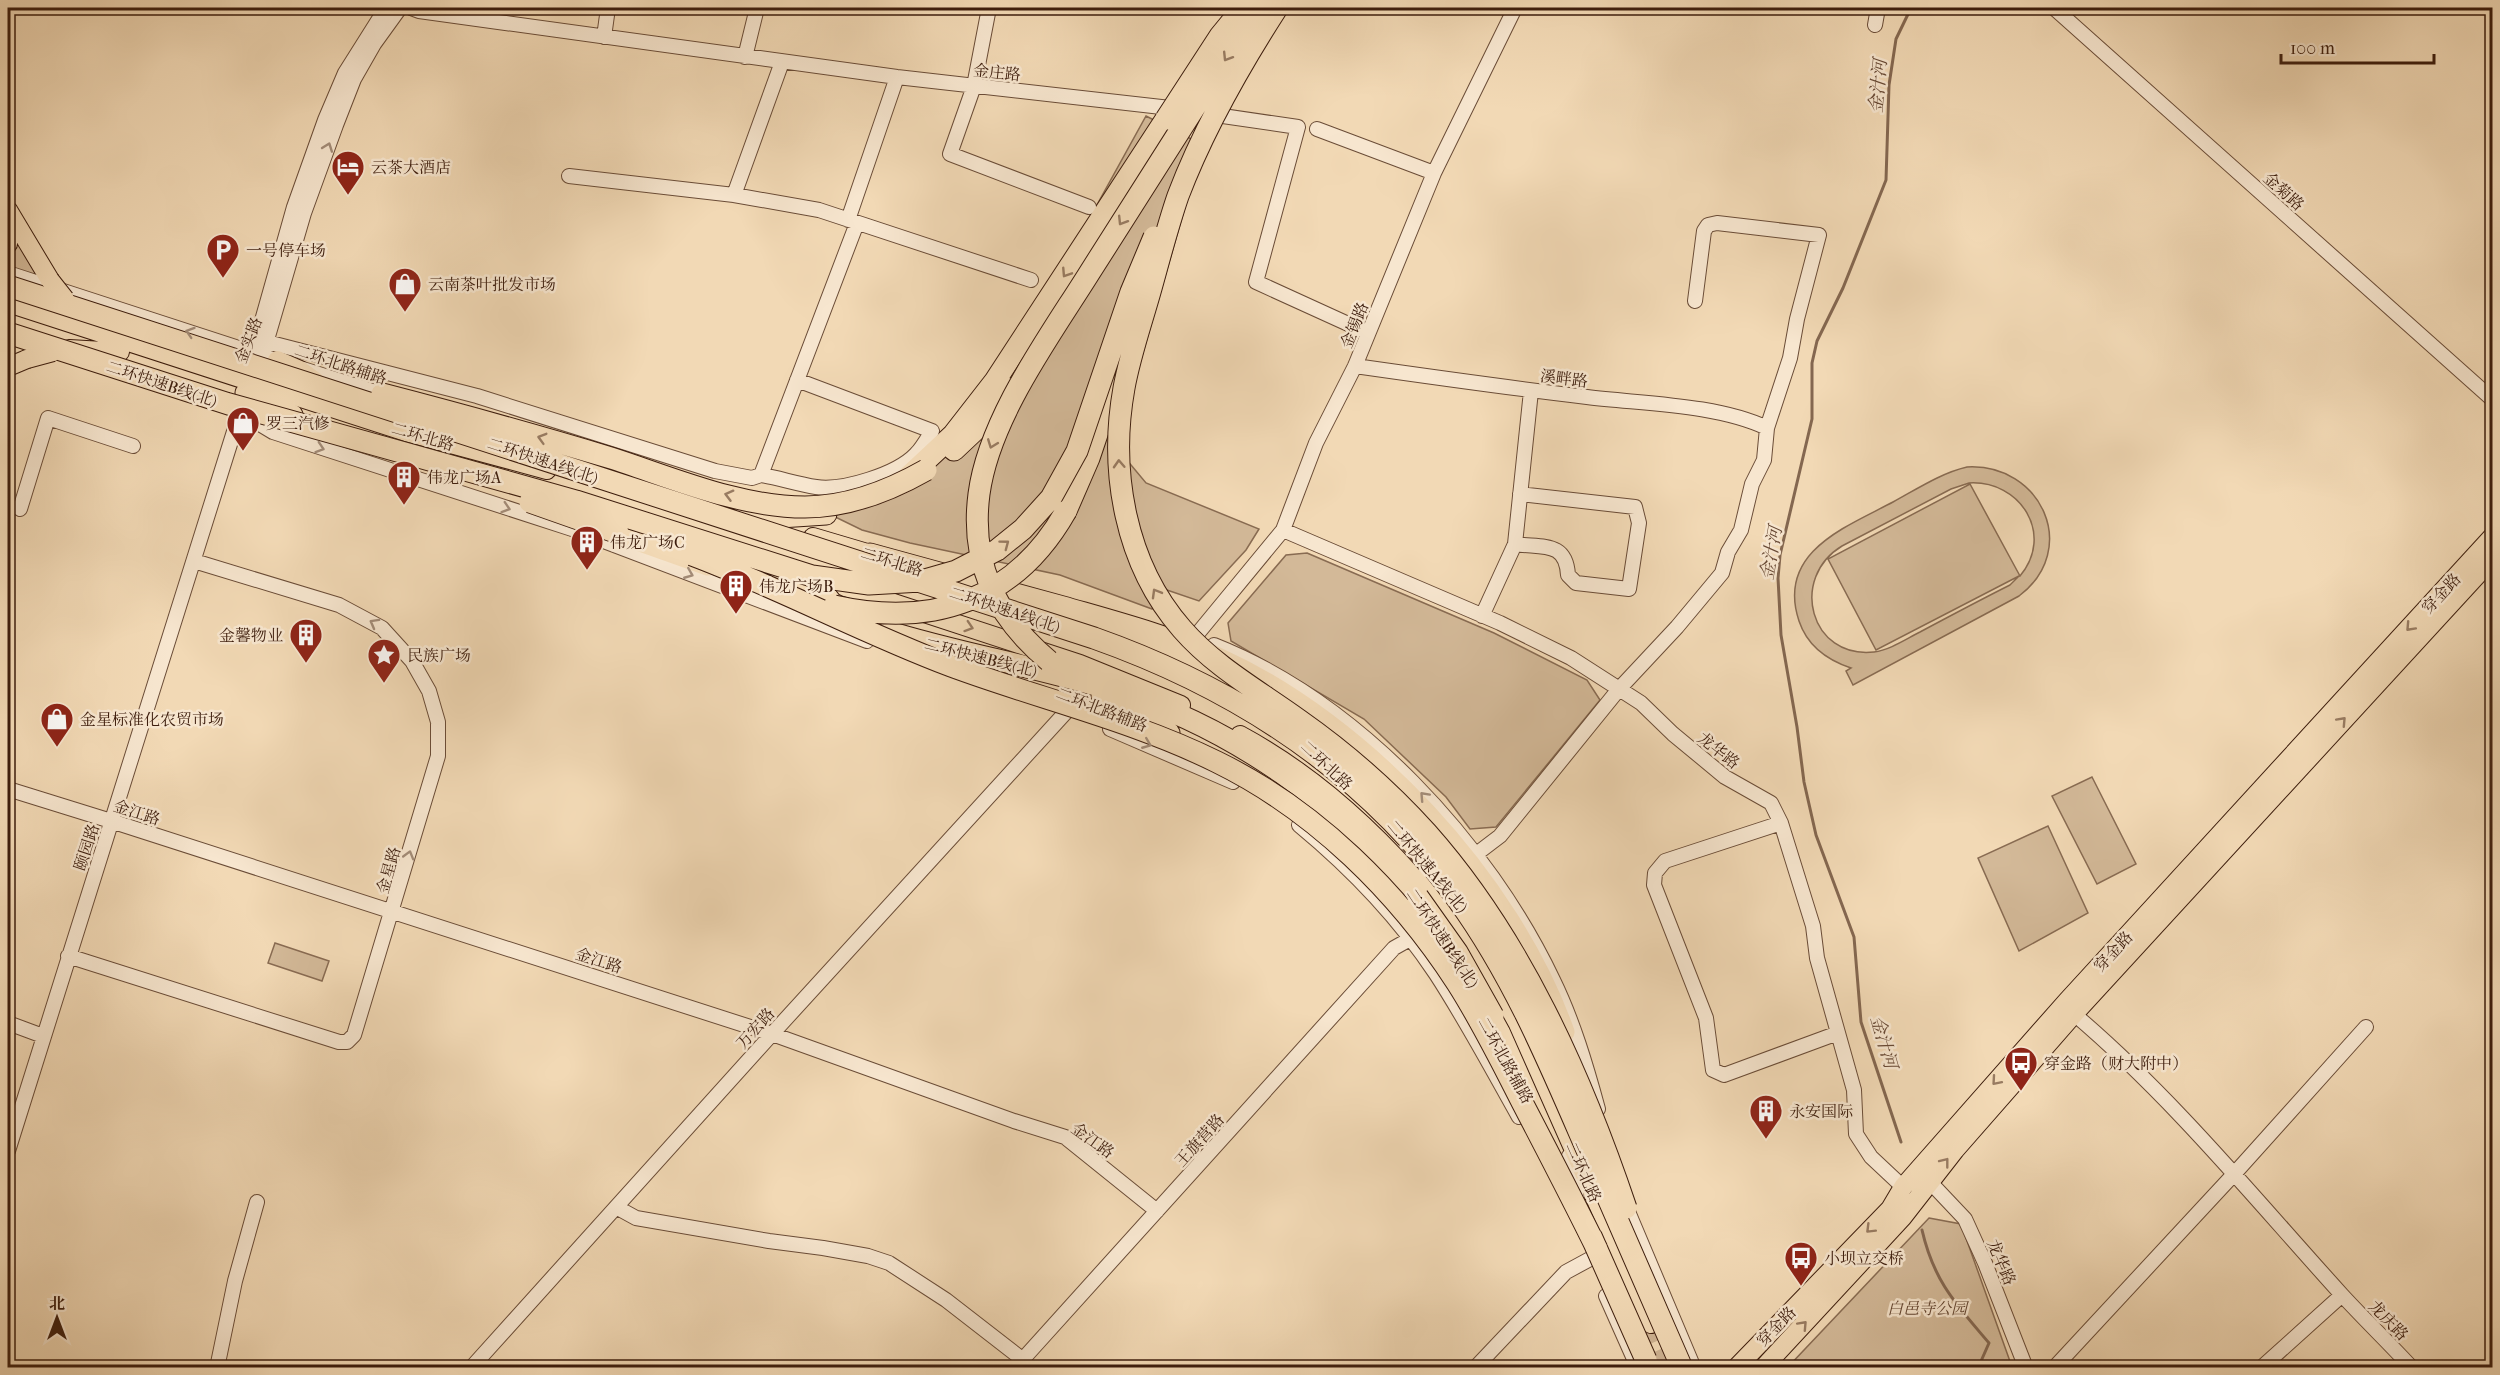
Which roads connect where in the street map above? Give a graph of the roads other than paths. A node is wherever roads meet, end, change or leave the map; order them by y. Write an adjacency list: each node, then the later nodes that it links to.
1 (386, 8): 28 (street, 金实路)
2 (400, 8): 40 (street, 金实路, one-way to 2)
3 (411, 8): 14 (street, 金庄路)
4 (608, 8): 14 (street)
5 (757, 8): 15 (street)
6 (989, 8): 19 (street)
7 (1243, 8): 52 (highway, one-way to 52, bridge)
8 (1258, 8): 36 (highway, one-way to 36, bridge)
9 (1277, 8): 18 (highway, bridge)
10 (1515, 8): 21 (street, 金锡路)
11 (1878, 8): 13 (street)
12 (2054, 8): 45 (street, 金菊路)
13 (1875, 25)
14 (604, 37): 15 (street, 金庄路)
15 (745, 57): 16 (street, 金庄路)
16 (782, 62): 17 (street, 金庄路); 23 (street)
17 (897, 77): 19 (street, 金庄路); 27 (street)
18 (1233, 81): 26 (highway, bridge); 46 (highway, one-way to 18, bridge)
19 (974, 86): 24 (street); 34 (street, 金庄路)
20 (1317, 129): 21 (street)
21 (1434, 173): 34 (street, 金锡路)
22 (569, 176): 23 (street)
23 (734, 195): 27 (street)
24 (1089, 207)
25 (8, 210): 39 (main road, bridge)
26 (1174, 210): 60 (highway, bridge); 79 (highway, one-way to 26, bridge)
27 (853, 221): 30 (street); 43 (street)
28 (284, 243): 38 (street); 40 (street, 金实路)
29 (8, 273): 38 (street, 二环北路辅路, one-way to 29)
30 (1031, 280)
31 (8, 286): 37 (highway, 二环快速A线(北), bridge)
32 (1695, 301): 47 (street)
33 (11, 315): 39 (main road, 二环北路); 46 (highway, 二环快速B线(北), bridge)
34 (1368, 333): 41 (street, 金锡路)
35 (8, 338): 46 (street, 二环北路辅路)
36 (1048, 339): 37 (highway, one-way to 37, bridge); 65 (highway, one-way to 65, bridge)
37 (178, 342): 92 (highway, 二环快速A线(北), bridge)
38 (227, 344): 40 (street, 二环北路辅路)
39 (122, 346): 42 (main road, bridge); 46 (main road, 二环北路)
40 (265, 353): 46 (street, 金实路); 48 (main road); 50 (street); 52 (street, 二环北路辅路)
41 (1355, 366): 44 (street, 溪畔路); 54 (street, 金锡路)
42 (8, 367)
43 (797, 380): 50 (street); 50 (street)
44 (1531, 391): 47 (street, 溪畔路); 51 (street)
45 (2493, 399)
46 (242, 401): 48 (main road, 二环北路); 48 (highway); 59 (street, 颐园路); 64 (street, 二环北路辅路, one-way to 64); 89 (highway, 二环快速B线(北), bridge)
47 (1767, 428): 63 (street)
48 (376, 434): 52 (main road, 二环北路); 60 (highway, bridge); 81 (main road, 二环北路, one-way to 81)
49 (133, 446): 53 (street)
50 (760, 475)
51 (1520, 494): 56 (street); 56 (street)
52 (660, 498): 57 (main road, 二环北路)
53 (20, 509)
54 (1283, 530): 61 (street, 龙华路); 62 (street, 金锡路)
55 (2493, 537): 84 (main road, 穿金路, one-way to 84)
56 (1515, 544): 61 (street)
57 (870, 554): 62 (street); 79 (highway, bridge); 81 (main road, 二环北路)
58 (2493, 559): 73 (main road, 穿金路, one-way to 58)
59 (194, 561): 67 (street, 颐园路); 70 (street, 金星路, one-way to 59)
60 (757, 580): 65 (highway, bridge)
61 (1482, 616): 63 (street, 龙华路)
62 (1194, 638): 69 (street, one-way to 62)
63 (1619, 689): 68 (street, 龙华路); 69 (street)
64 (1066, 712): 71 (street, 二环北路辅路, one-way to 71); 77 (street, 万宏路)
65 (1234, 771): 89 (highway, bridge)
66 (8, 789): 67 (street, 金江路)
67 (111, 820): 70 (street, 金江路); 72 (street, 颐园路)
68 (1781, 823): 76 (street, 龙华路); 76 (street)
69 (1475, 855): 88 (street)
70 (393, 911): 72 (street, 金星路); 77 (street, 金江路)
71 (1410, 939): 87 (street, 王旗营路); 89 (street, 二环北路辅路)
72 (68, 956): 78 (street, 颐园路)
73 (2074, 1014): 82 (street, 龙庆路); 83 (main road, 穿金路, one-way to 73)
74 (8, 1023): 78 (street)
75 (2366, 1027): 82 (street)
76 (1838, 1033): 84 (street, 龙华路)
77 (772, 1034): 86 (street, 万宏路); 87 (street, 金江路)
78 (43, 1036): 80 (street, 颐园路)
79 (1599, 1132): 92 (highway, bridge)
80 (8, 1151)
81 (1572, 1153): 88 (street); 89 (street); 91 (main road, 二环北路)
82 (2235, 1173): 90 (street, 龙庆路); 102 (street)
83 (1930, 1182): 100 (main road, 穿金路, one-way to 83); 101 (street, 龙华路)
84 (1903, 1187): 99 (main road, 穿金路, one-way to 99)
85 (257, 1202): 95 (street)
86 (616, 1207): 93 (street); 96 (street, 万宏路)
87 (1157, 1211): 93 (street, 王旗营路)
88 (1638, 1240): 92 (street)
89 (1594, 1254): 94 (highway, 二环快速B线(北), bridge); 97 (street)
90 (2342, 1295): 103 (street); 104 (street, 龙庆路)
91 (1647, 1326)
92 (1679, 1357): 98 (street)
93 (1018, 1363)
94 (1641, 1365)
95 (217, 1368)
96 (471, 1368)
97 (1475, 1368)
98 (1694, 1368)
99 (1736, 1368)
100 (1763, 1368)
101 (2026, 1368)
102 (2054, 1368)
103 (2261, 1368)
104 (2412, 1368)

